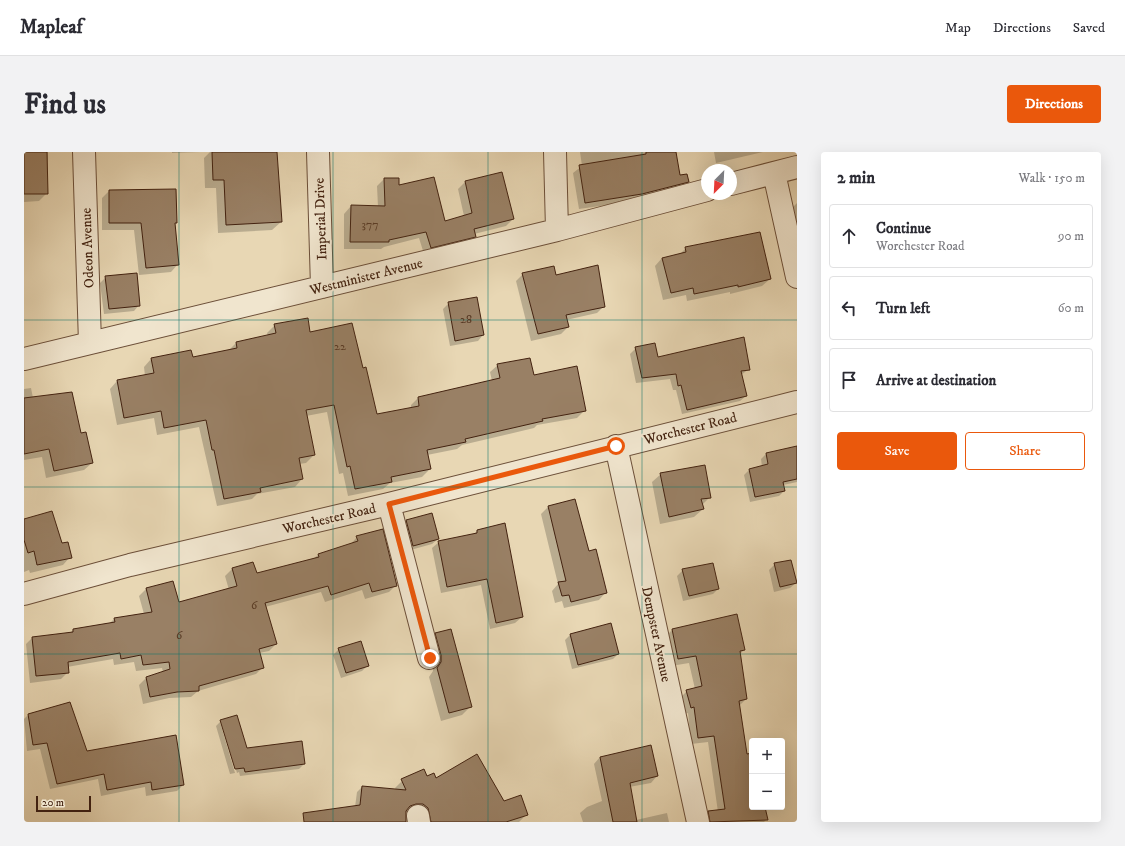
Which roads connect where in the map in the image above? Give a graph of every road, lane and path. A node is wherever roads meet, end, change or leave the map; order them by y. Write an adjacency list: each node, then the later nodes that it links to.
1 (84, 152): 11 (street, Odeon Avenue)
2 (318, 152): 10 (street, Imperial Drive)
3 (555, 152): 8 (street)
4 (797, 167): 5 (street)
5 (774, 173): 6 (street); 9 (street)
6 (737, 182)
7 (701, 192): 8 (street, Westminister Avenue)
8 (557, 230): 10 (street, Westminister Avenue)
9 (797, 277)
10 (322, 286): 11 (street, Westminister Avenue)
11 (90, 343): 12 (street, Westminister Avenue)
12 (24, 359)
13 (797, 402): 14 (street, Worchester Road)
14 (616, 446): 15 (street, Worchester Road); 18 (street, Dempster Avenue)
15 (389, 504): 16 (street, Worchester Road); 17 (street)
16 (24, 594)
17 (430, 658)
18 (698, 822)

